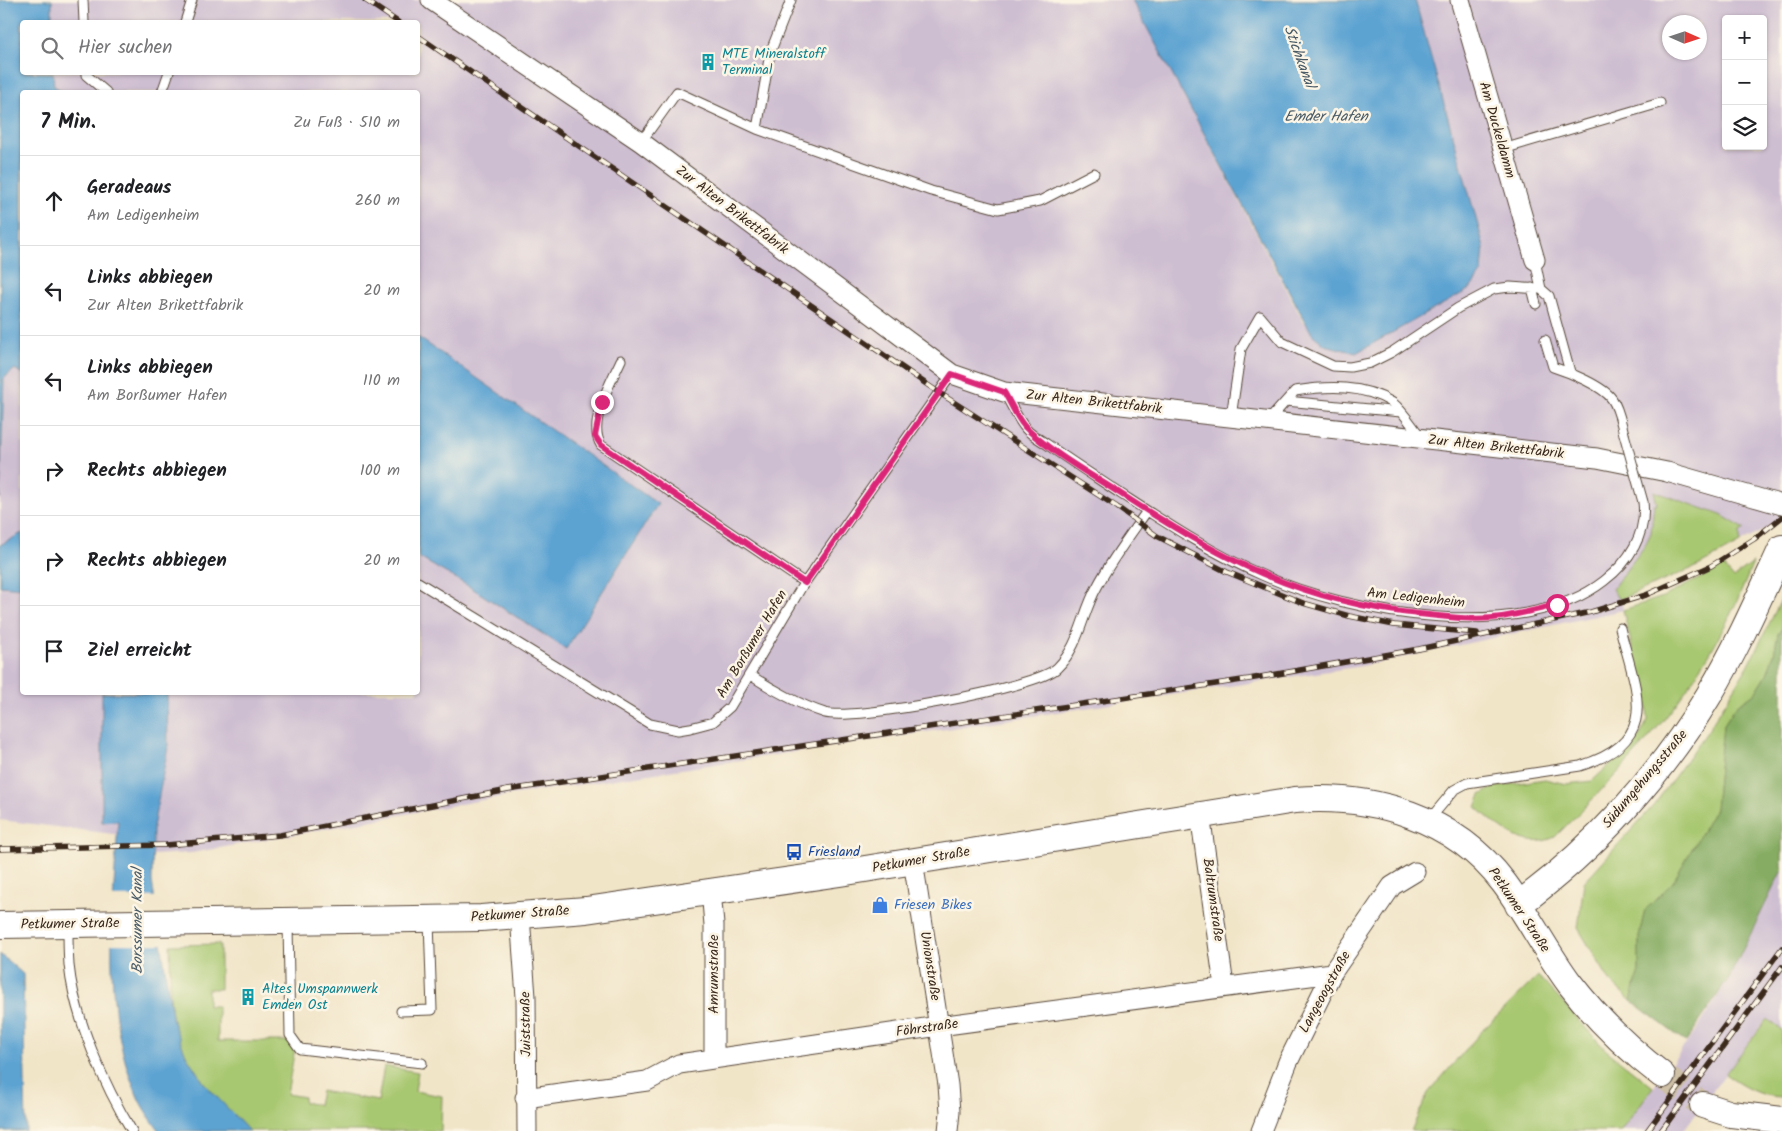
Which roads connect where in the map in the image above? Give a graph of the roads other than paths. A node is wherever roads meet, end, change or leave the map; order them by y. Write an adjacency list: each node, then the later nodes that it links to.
1 (83, 0): 6 (lane)
2 (192, 0): 7 (lane)
3 (431, 0): 14 (street, Zur Alten Brikettfabrik)
4 (791, 0): 13 (lane)
5 (1460, 0): 15 (street, Am Duckeldamm)
6 (84, 20)
7 (186, 20)
8 (86, 75): 10 (lane)
9 (168, 75): 11 (lane)
10 (104, 90)
11 (163, 90)
12 (1660, 103): 15 (lane)
13 (758, 129): 14 (lane); 16 (lane)
14 (641, 142): 23 (street, Zur Alten Brikettfabrik)
15 (1503, 149): 17 (street, Am Duckeldamm)
16 (1094, 173)
17 (1534, 260): 18 (lane)
18 (1537, 289): 19 (lane); 22 (lane); 27 (lane)
19 (1536, 304)
20 (1545, 340): 22 (lane, Am Ledigenheim)
21 (621, 360): 34 (lane)
22 (1570, 372): 31 (lane, Am Ledigenheim, bridge)
23 (952, 374): 24 (street, Zur Alten Brikettfabrik); 34 (lane, Am Borßumer Hafen)
24 (1004, 392): 27 (street, Zur Alten Brikettfabrik); 31 (lane, Am Ledigenheim)
25 (1286, 401): 26 (lane); 26 (lane); 28 (lane)
26 (1401, 412): 29 (lane)
27 (1231, 417): 28 (street, Zur Alten Brikettfabrik)
28 (1268, 422): 29 (street, Zur Alten Brikettfabrik)
29 (1422, 439): 30 (street, Zur Alten Brikettfabrik)
30 (1782, 505)
31 (1147, 511): 36 (lane)
32 (1782, 548): 42 (main road, Südumgehungsstraße)
33 (420, 583): 36 (lane, Am Borßumer Hafen)
34 (805, 583): 36 (lane, Am Borßumer Hafen)
35 (1620, 628): 38 (lane)
36 (750, 675)
37 (1200, 814): 38 (main road, Petkumer Straße); 39 (main road, Petkumer Straße); 49 (street, Baltrumstraße)
38 (1429, 821): 42 (main road, Petkumer Straße)
39 (913, 861): 41 (main road, Petkumer Straße); 51 (street, Unionstraße)
40 (1415, 872): 48 (street, Langeoogstraße)
41 (711, 890): 43 (main road, Petkumer Straße); 52 (street, Amrumstraße)
42 (1518, 904): 54 (main road, Petkumer Straße)
43 (520, 916): 44 (main road, Petkumer Straße); 55 (street, Juiststraße)
44 (429, 918): 45 (main road, Petkumer Straße); 50 (lane)
45 (288, 921): 46 (main road, Petkumer Straße); 53 (lane)
46 (68, 924): 47 (main road, Petkumer Straße); 58 (lane)
47 (5, 925)
48 (1332, 973): 49 (street, Föhrstraße); 61 (street, Langeoogstraße)
49 (1224, 986): 51 (street, Föhrstraße)
50 (402, 1011)
51 (939, 1026): 52 (street, Föhrstraße); 60 (street, Unionstraße)
52 (714, 1059): 55 (street, Föhrstraße)
53 (422, 1063)
54 (1662, 1075)
55 (525, 1098): 59 (street, Juiststraße)
56 (1703, 1105): 57 (main road); 62 (main road); 63 (main road)
57 (1782, 1120)
58 (132, 1131)
59 (527, 1131)
60 (948, 1131)
61 (1261, 1131)
62 (1724, 1131)
63 (1743, 1131)

